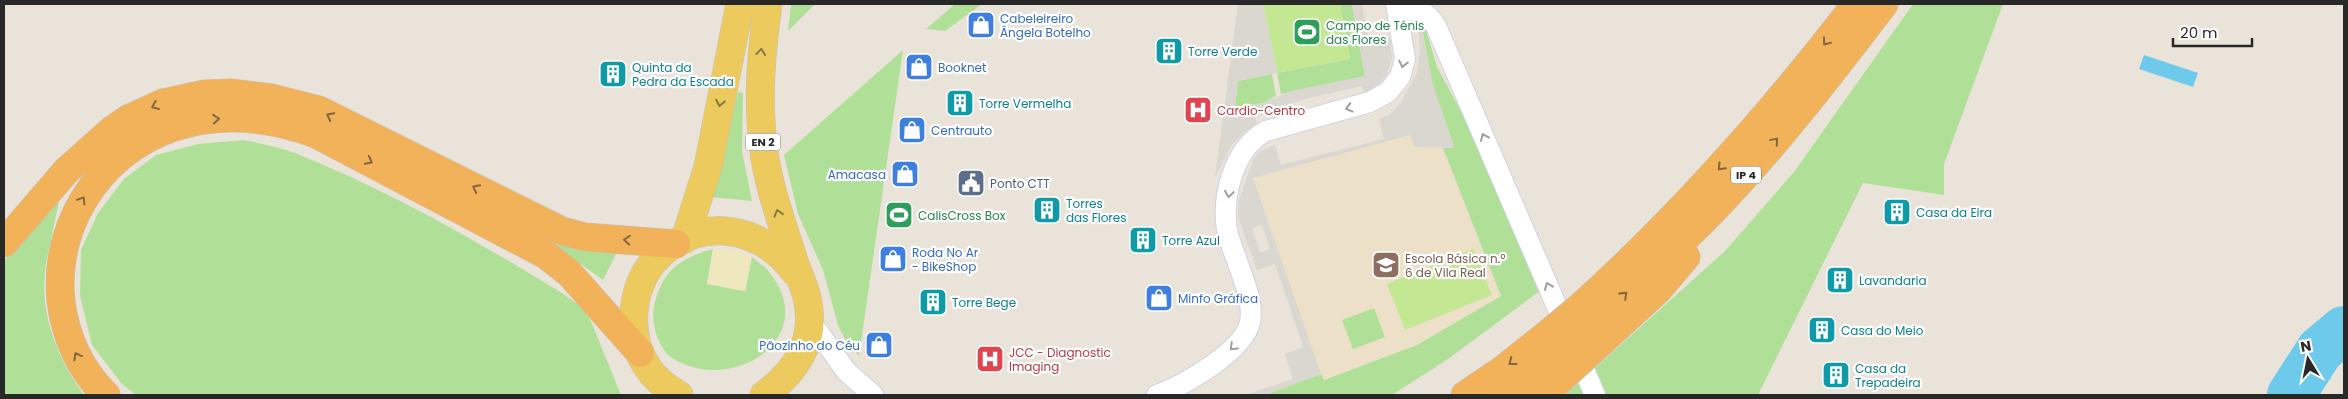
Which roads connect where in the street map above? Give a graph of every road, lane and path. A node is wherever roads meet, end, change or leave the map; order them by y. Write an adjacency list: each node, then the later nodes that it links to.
1 (740, 4): 6 (main road, one-way to 6)
2 (768, 4): 8 (main road, EN 2, one-way to 2)
3 (1856, 4): 10 (highway, IP 4, one-way to 10)
4 (1884, 4): 10 (highway, IP 4, one-way to 4)
5 (1397, 8): 18 (street, one-way to 18); 22 (street, one-way to 5)
6 (680, 241): 7 (highway, one-way to 7); 8 (main road, EN 2); 12 (main road, EN 2)
7 (4, 243)
8 (798, 276): 9 (main road, EN 2)
9 (809, 319): 16 (main road, EN 2); 17 (street)
10 (1589, 327): 11 (highway, bridge); 11 (highway, IP 4, bridge)
11 (1558, 354): 19 (highway, IP 4, one-way to 19); 20 (highway, IP 4); 21 (highway)
12 (644, 361): 13 (highway, one-way to 12); 14 (main road, EN 2); 15 (main road, EN 2)
13 (106, 395)
14 (653, 395)
15 (679, 395)
16 (764, 395)
17 (872, 395)
18 (1157, 395)
19 (1465, 395)
20 (1506, 395)
21 (1543, 395)
22 (1595, 395)

